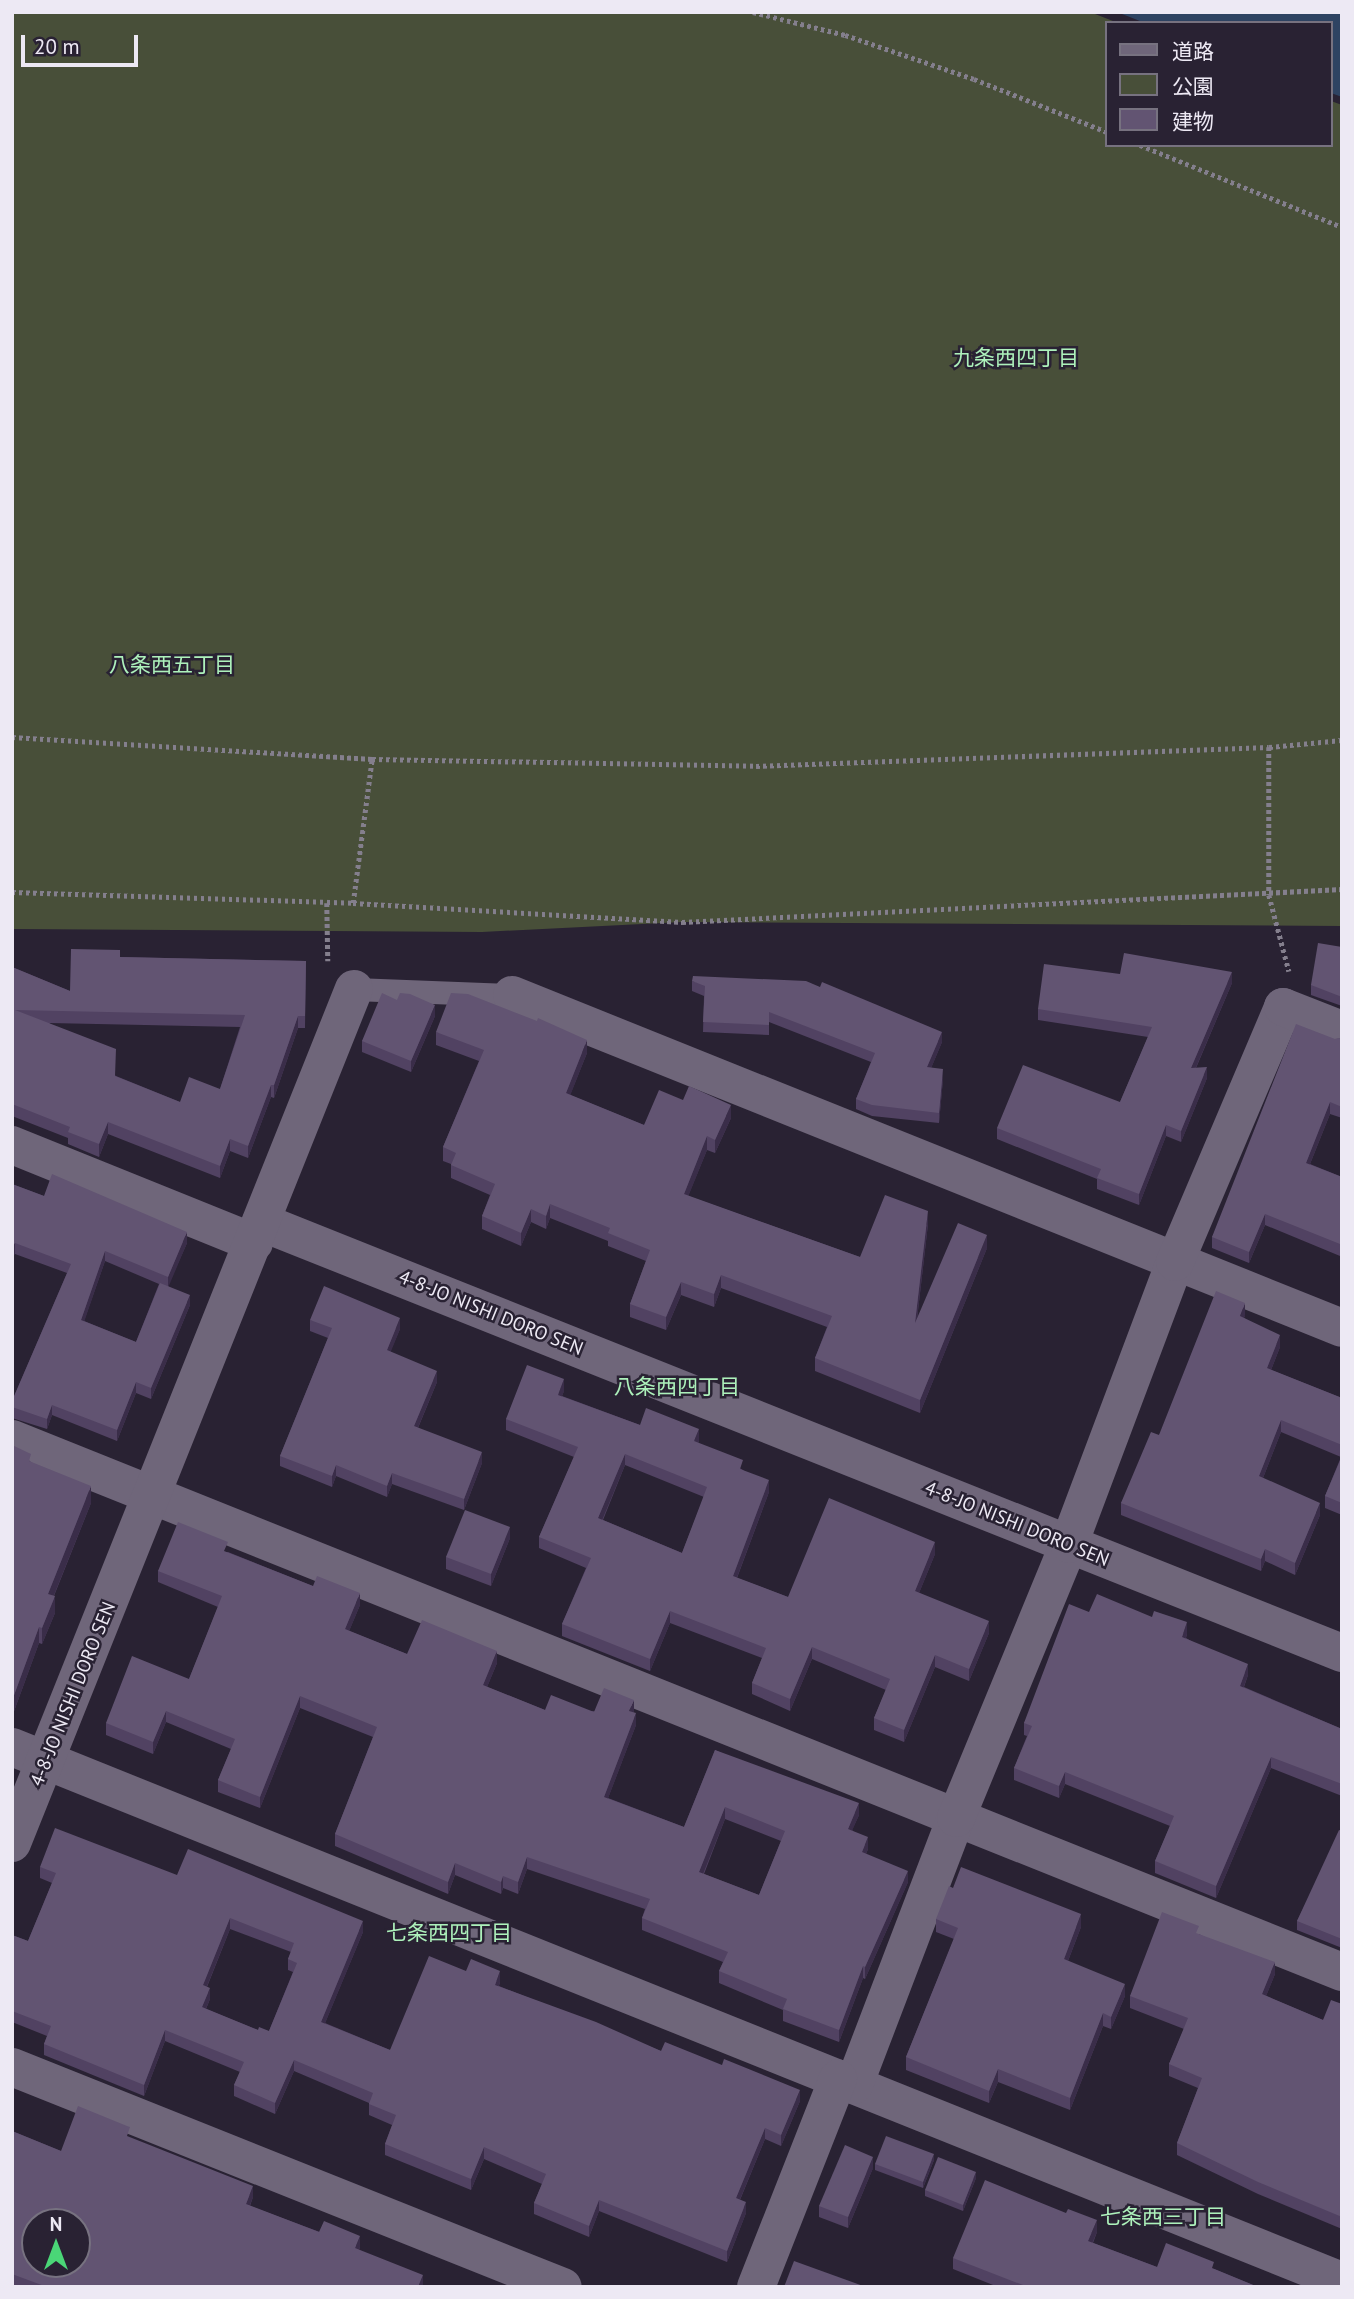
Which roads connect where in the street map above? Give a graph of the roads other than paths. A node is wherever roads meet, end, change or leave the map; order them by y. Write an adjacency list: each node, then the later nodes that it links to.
1 (341, 980): 2 (lane); 5 (street)
2 (512, 995): 6 (street)
3 (1342, 1030): 6 (street)
4 (12, 1144): 5 (street)
5 (258, 1232): 9 (street, 4-8-JO NISHI DORO SEN); 10 (street, 4-8-JO NISHI DORO SEN)
6 (1175, 1262): 7 (street); 10 (street)
7 (1342, 1328)
8 (12, 1439): 9 (street)
9 (154, 1496): 12 (street, 4-8-JO NISHI DORO SEN); 13 (street)
10 (1069, 1544): 11 (street, 4-8-JO NISHI DORO SEN); 13 (street)
11 (1342, 1653)
12 (29, 1754): 14 (street, 4-8-JO NISHI DORO SEN); 17 (street)
13 (956, 1818): 15 (street); 17 (street)
14 (12, 1843)
15 (1342, 1972)
16 (12, 2067): 19 (street)
17 (846, 2082): 18 (street); 20 (street)
18 (1342, 2281)
19 (563, 2287)
20 (756, 2287)

